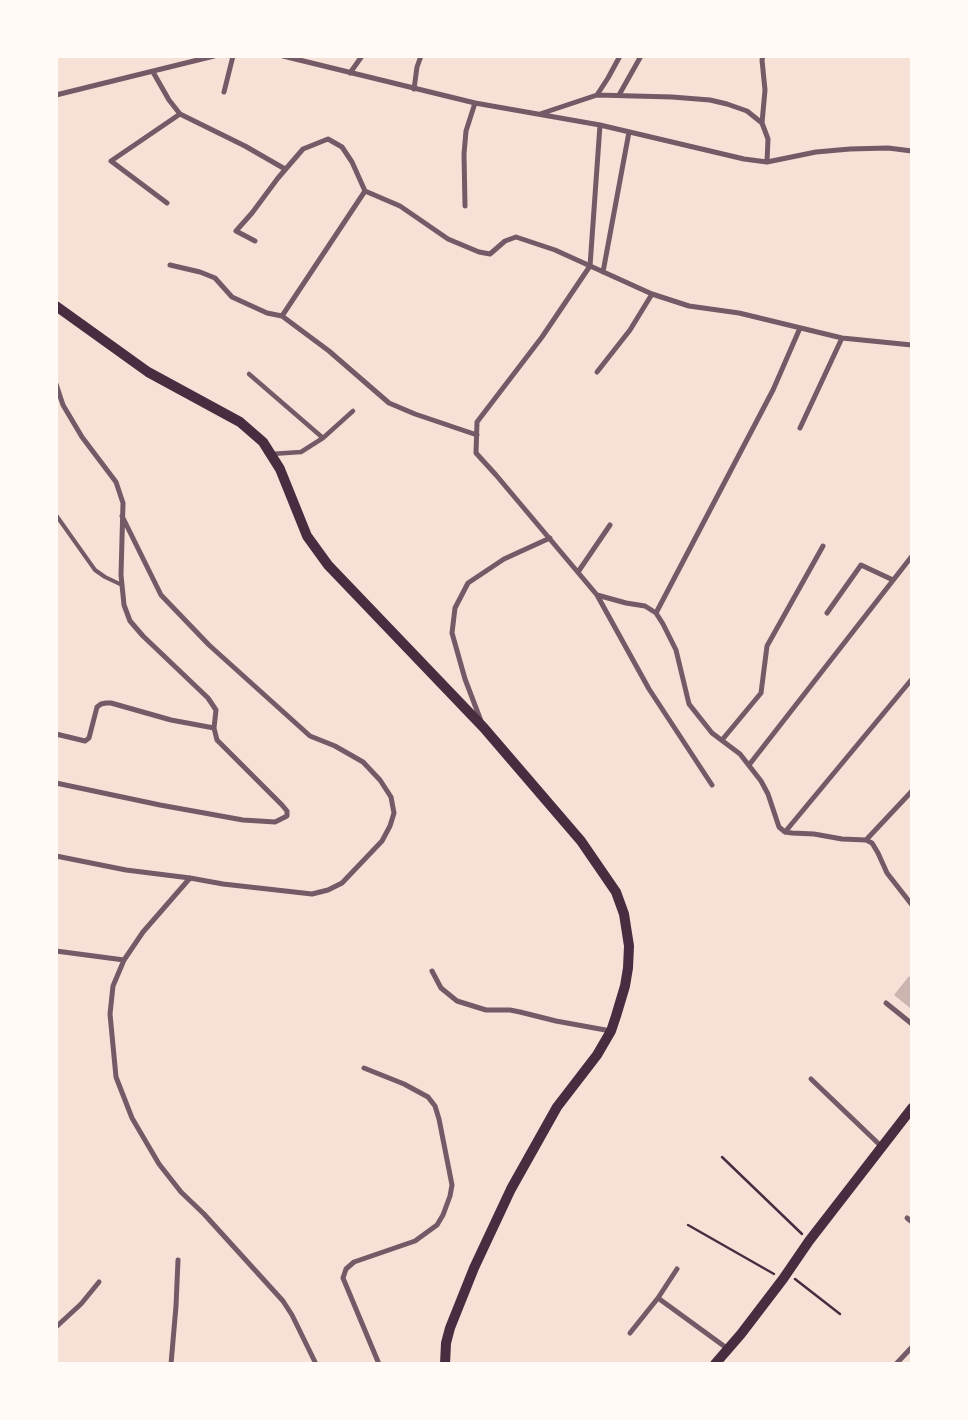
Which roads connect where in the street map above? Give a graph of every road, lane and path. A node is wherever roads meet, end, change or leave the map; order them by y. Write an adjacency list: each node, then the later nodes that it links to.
1 (233, 56): 12 (street)
2 (283, 56): 10 (street)
3 (362, 56): 10 (street)
4 (421, 56): 11 (street)
5 (620, 56): 15 (street)
6 (640, 56): 13 (street)
7 (763, 56): 19 (street)
8 (211, 57): 9 (street)
9 (153, 72): 14 (street); 17 (street)
10 (350, 73): 11 (street)
11 (414, 89): 16 (street)
12 (224, 92)
13 (619, 94): 15 (street); 19 (street)
14 (56, 95)
15 (597, 95): 18 (street)
16 (475, 103): 18 (street); 27 (street)
17 (180, 114): 24 (street); 26 (street)
18 (540, 114): 20 (street)
19 (762, 123): 23 (street)
20 (600, 125): 21 (street); 30 (street)
21 (629, 132): 23 (street); 31 (street)
22 (912, 151): 23 (street)
23 (767, 162)
24 (285, 169): 25 (street); 28 (street)
25 (366, 191): 30 (street); 34 (street)
26 (167, 203)
27 (465, 206)
28 (255, 240)
29 (170, 265): 34 (street)
30 (590, 266): 31 (street); 43 (street)
31 (602, 272): 32 (street)
32 (652, 294): 35 (street); 38 (street)
33 (56, 306): 45 (main road)
34 (282, 316): 43 (street)
35 (800, 328): 36 (street); 56 (street)
36 (842, 338): 37 (street); 42 (street)
37 (912, 345)
38 (597, 372)
39 (249, 374): 44 (street)
40 (56, 384): 47 (street)
41 (353, 411): 44 (street)
42 (800, 428)
43 (477, 436): 49 (street)
44 (323, 438): 45 (street)
45 (271, 454): 60 (main road)
46 (56, 516): 54 (lane)
47 (122, 516): 54 (street); 70 (street)
48 (610, 525): 52 (street)
49 (550, 538): 52 (street); 60 (street)
50 (823, 546): 62 (street)
51 (912, 556): 53 (street)
52 (578, 572): 55 (street)
53 (893, 580): 57 (street); 63 (street)
54 (122, 585): 59 (street)
55 (597, 595): 56 (street); 65 (street)
56 (656, 613): 62 (street)
57 (827, 613)
58 (912, 680): 67 (street)
59 (214, 728): 61 (street); 64 (street)
60 (484, 728): 77 (main road)
61 (56, 734)
62 (722, 740): 63 (street)
63 (749, 765): 67 (street)
64 (56, 783)
65 (712, 785)
66 (912, 791): 68 (street)
67 (785, 832): 68 (street)
68 (866, 840): 71 (street)
69 (56, 856): 70 (street)
70 (190, 878): 73 (street)
71 (912, 905)
72 (56, 951): 73 (street)
73 (124, 960): 96 (street)
74 (432, 971): 77 (street)
75 (886, 1003): 76 (street)
76 (912, 1024)
77 (611, 1031): 98 (main road)
78 (364, 1068): 97 (street)
79 (810, 1079): 81 (street)
80 (912, 1108): 81 (main road)
81 (882, 1147): 84 (main road)
82 (722, 1157): 84 (path)
83 (688, 1225): 87 (path)
84 (809, 1241): 87 (main road)
85 (178, 1260): 95 (street)
86 (677, 1270): 89 (street)
87 (786, 1277): 90 (path); 94 (main road)
88 (99, 1282): 91 (street)
89 (658, 1298): 92 (street); 94 (street)
90 (840, 1314)
91 (56, 1327)
92 (630, 1333)
93 (912, 1347): 100 (street)
94 (728, 1349): 99 (main road)
95 (171, 1364)
96 (316, 1364)
97 (379, 1364)
98 (445, 1364)
99 (715, 1364)
100 (896, 1364)

